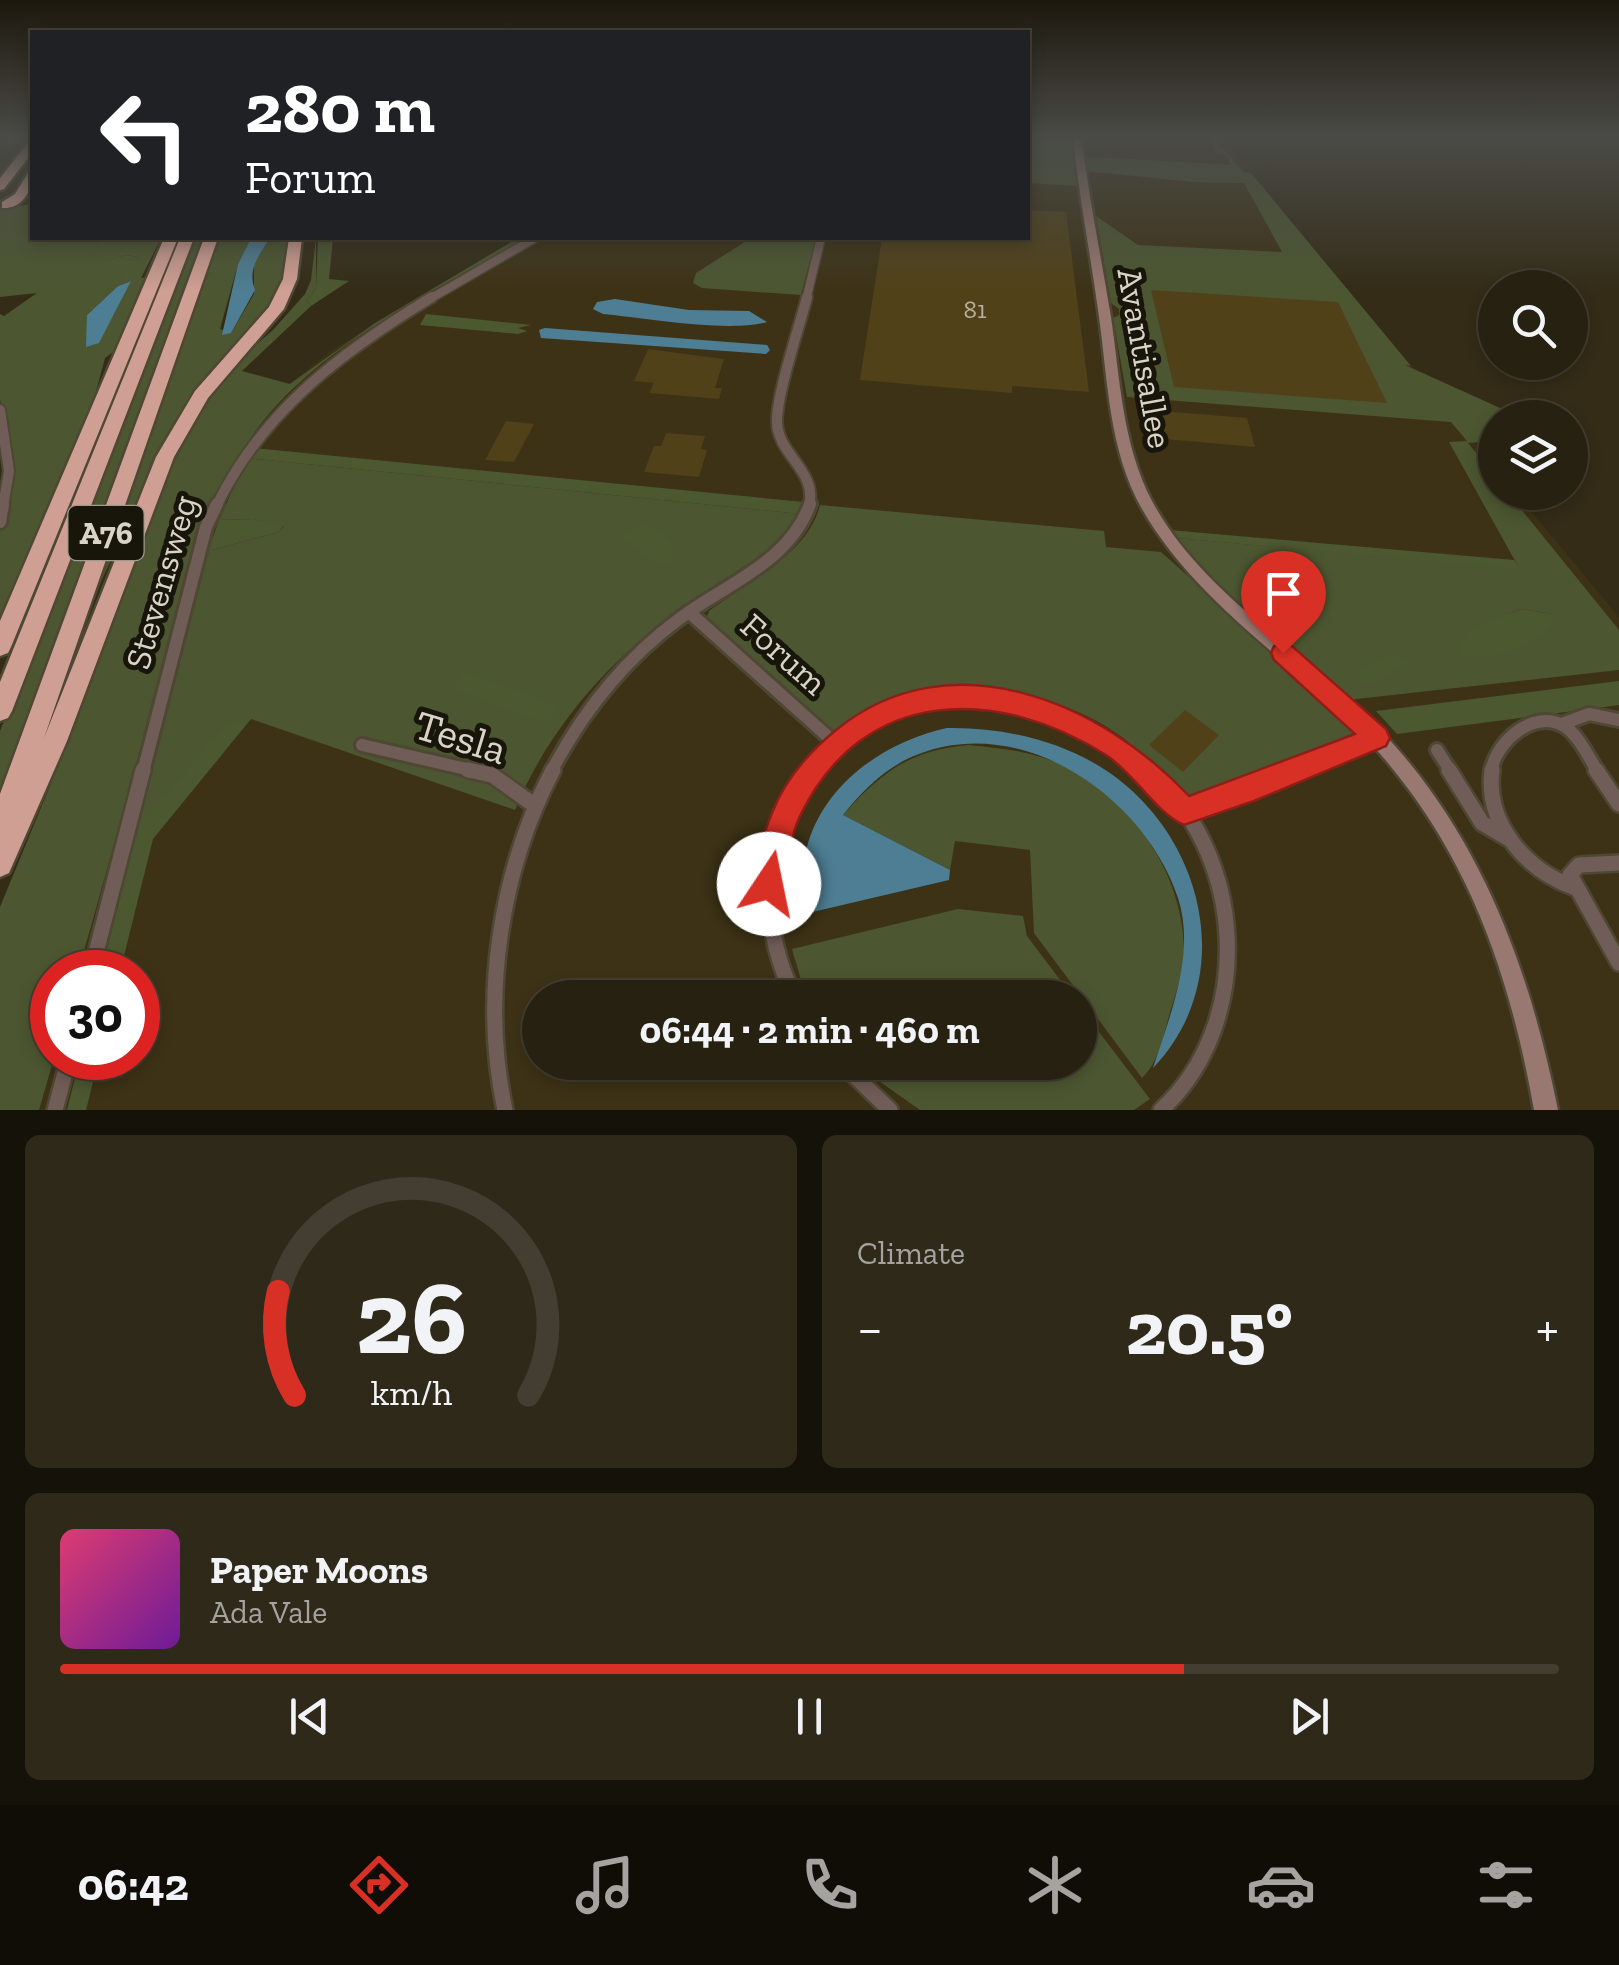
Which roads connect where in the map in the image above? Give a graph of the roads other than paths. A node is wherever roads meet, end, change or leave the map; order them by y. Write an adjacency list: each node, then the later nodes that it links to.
1 (1086, 189): 17 (street, Avantisallee)
2 (28, 197): 3 (highway)
3 (2, 199)
4 (170, 240): 13 (highway, A76)
5 (186, 240): 14 (highway, A76)
6 (210, 240): 24 (highway, A76)
7 (295, 240): 27 (highway, A76)
8 (532, 240): 29 (street, Stevensweg)
9 (821, 240): 12 (street)
10 (0, 410): 11 (street)
11 (0, 522)
12 (689, 612): 18 (street, Forum); 22 (street)
13 (0, 647)
14 (0, 711)
15 (1619, 720): 16 (street)
16 (1562, 724): 21 (street); 25 (street)
17 (1377, 738): 23 (street); 38 (street, Avantisallee)
18 (836, 744): 23 (street, Forum); 31 (street, Forum)
19 (362, 745): 22 (street, Tesla)
20 (1438, 750): 25 (street)
21 (1619, 804)
22 (534, 805): 35 (street)
23 (1184, 811): 37 (street, Forum)
24 (0, 829)
25 (1512, 840): 28 (street)
26 (1619, 863): 28 (street)
27 (0, 864)
28 (1573, 887): 30 (street)
29 (97, 950)
30 (1619, 963)
31 (786, 980)
32 (64, 1080): 34 (street)
33 (859, 1080): 36 (street)
34 (56, 1110)
35 (505, 1110)
36 (890, 1110)
37 (1161, 1110)
38 (1546, 1110)

